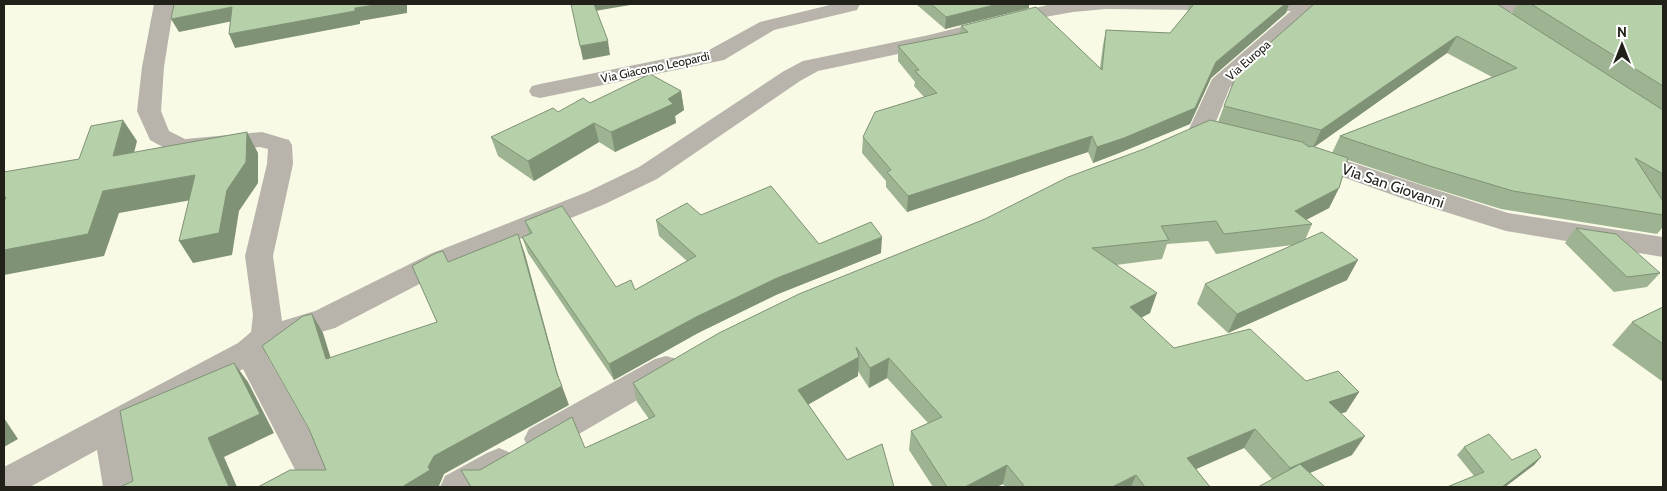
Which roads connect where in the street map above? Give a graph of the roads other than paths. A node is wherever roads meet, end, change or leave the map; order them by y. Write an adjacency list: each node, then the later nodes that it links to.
1 (164, 4): 14 (street)
2 (850, 4): 8 (street, Via Giacomo Leopardi)
3 (1103, 4): 14 (street)
4 (1108, 4): 5 (street)
5 (1315, 4): 9 (street, Via Europa)
6 (1533, 4): 7 (street)
7 (1488, 9)
8 (540, 91)
9 (1201, 129): 10 (street); 11 (street)
10 (1229, 136)
11 (1174, 141)
12 (1283, 150): 13 (street, Via San Giovanni)
13 (1663, 247)
14 (257, 344): 16 (street); 19 (street)
15 (685, 357): 20 (street)
16 (110, 427): 17 (street); 18 (street)
17 (4, 484)
18 (120, 487)
19 (320, 487)
20 (457, 487)

